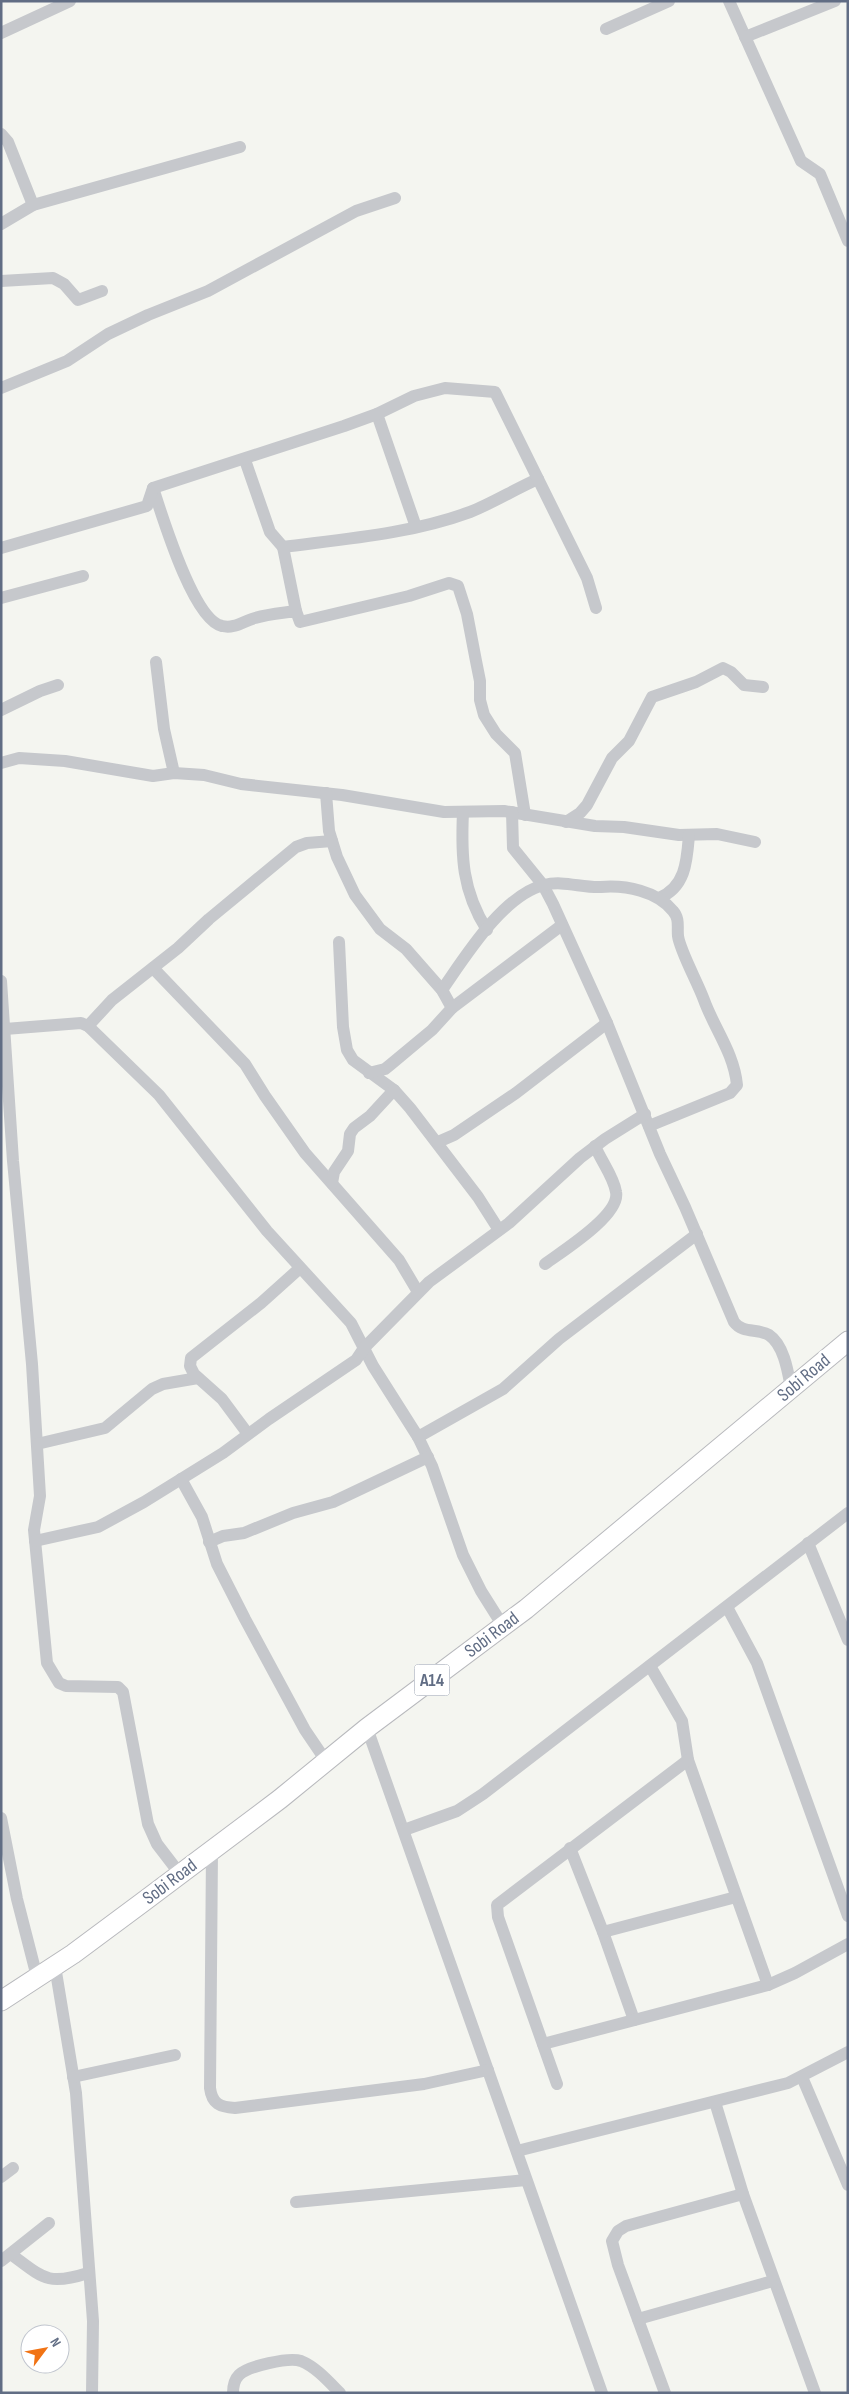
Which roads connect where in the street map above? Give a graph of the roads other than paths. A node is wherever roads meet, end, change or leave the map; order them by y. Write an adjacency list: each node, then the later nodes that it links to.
1 (70, 1): 6 (street)
2 (669, 1): 5 (street)
3 (729, 1): 7 (street)
4 (835, 1): 7 (street)
5 (606, 29)
6 (1, 33)
7 (745, 38): 13 (street)
8 (1, 134): 11 (street)
9 (240, 148): 11 (street)
10 (395, 198): 16 (street)
11 (33, 205): 12 (street)
12 (1, 224)
13 (848, 240)
14 (1, 281): 15 (street)
15 (102, 291)
16 (1, 388)
17 (377, 414): 18 (street); 19 (street); 21 (street)
18 (245, 460): 20 (street); 22 (street)
19 (538, 479): 21 (street); 26 (street)
20 (153, 488): 23 (street); 27 (street)
21 (416, 527): 22 (street)
22 (283, 546): 27 (street)
23 (1, 548)
24 (84, 576): 25 (street)
25 (1, 598)
26 (596, 608)
27 (296, 611): 37 (street)
28 (156, 662): 33 (street)
29 (58, 685): 31 (street)
30 (763, 687): 38 (street)
31 (1, 710)
32 (1, 762): 33 (street)
33 (174, 773): 34 (street)
34 (326, 793): 35 (street); 40 (street)
35 (463, 812): 36 (street); 45 (street)
36 (512, 812): 37 (street); 42 (street)
37 (525, 815): 38 (street)
38 (566, 822): 39 (street)
39 (689, 835): 41 (street); 43 (street)
40 (332, 841): 47 (street); 49 (street)
41 (755, 842)
42 (544, 885): 43 (street); 44 (street); 45 (street)
43 (659, 898): 57 (street)
44 (562, 925): 50 (street); 51 (street)
45 (487, 930): 49 (street)
46 (339, 942): 55 (street)
47 (153, 968): 52 (street); 62 (street)
48 (1, 980): 53 (street)
49 (442, 990): 50 (street)
50 (452, 1008): 54 (street)
51 (607, 1024): 57 (street); 58 (street)
52 (88, 1026): 53 (street); 66 (street)
53 (5, 1029): 74 (street)
54 (385, 1069): 55 (street); 56 (street)
55 (369, 1072): 56 (street)
56 (391, 1088): 59 (street); 62 (street)
57 (647, 1120): 60 (street); 64 (street)
58 (454, 1135): 59 (street); 61 (street)
59 (438, 1142): 61 (street)
60 (595, 1146): 63 (street); 65 (street)
61 (449, 1158): 63 (street)
62 (332, 1183): 67 (street)
63 (499, 1230): 67 (street)
64 (697, 1234): 71 (street); 73 (street)
65 (545, 1264)
66 (300, 1268): 69 (street); 70 (street)
67 (418, 1292): 69 (street)
68 (848, 1341): 71 (highway, Sobi Road / A14)
69 (364, 1348): 72 (street); 73 (street)
70 (198, 1378): 72 (street); 74 (street)
71 (791, 1388): 82 (highway, Sobi Road / A14)
72 (248, 1434): 76 (street)
73 (418, 1437): 75 (street)
74 (37, 1444): 78 (street)
75 (428, 1458): 79 (street); 82 (street)
76 (181, 1479): 78 (street); 79 (street)
77 (848, 1513): 80 (street)
78 (36, 1541): 92 (street)
79 (209, 1542): 87 (street)
80 (808, 1544): 81 (street); 83 (street)
81 (727, 1607): 84 (street); 94 (street)
82 (503, 1626): 85 (highway, Sobi Road / A14)
83 (848, 1639)
84 (650, 1666): 86 (street); 89 (street)
85 (367, 1728): 87 (highway, Sobi Road / A14); 89 (street)
86 (688, 1760): 90 (street); 93 (street)
87 (326, 1761): 91 (highway, Sobi Road / A14)
88 (1, 1818): 98 (street)
89 (404, 1830): 105 (street)
90 (570, 1848): 95 (street); 102 (street)
91 (212, 1851): 92 (highway, Sobi Road / A14); 105 (street)
92 (180, 1874): 97 (highway, Sobi Road / A14)
93 (736, 1897): 95 (street); 99 (street)
94 (848, 1916)
95 (603, 1932): 101 (street)
96 (848, 1944): 99 (street)
97 (55, 1966): 98 (highway, Sobi Road / A14); 106 (street)
98 (37, 1977): 100 (highway, Sobi Road / A14)
99 (768, 1985): 101 (street)
100 (1, 2001)
101 (634, 2020): 102 (street)
102 (543, 2044): 108 (street)
103 (848, 2052): 107 (street)
104 (175, 2055): 106 (street)
105 (488, 2070): 110 (street)
106 (73, 2077): 120 (street)
107 (802, 2077): 109 (street); 111 (street)
108 (556, 2084)
109 (715, 2102): 110 (street); 116 (street)
110 (516, 2151): 114 (street)
111 (843, 2161): 115 (street)
112 (13, 2168): 113 (street)
113 (1, 2177)
114 (526, 2180): 117 (street); 126 (street)
115 (848, 2185)
116 (743, 2194): 121 (street); 122 (street)
117 (296, 2202)
118 (49, 2223): 119 (street)
119 (6, 2258): 120 (street)
120 (88, 2273): 123 (street)
121 (773, 2281): 122 (street); 128 (street)
122 (638, 2319): 127 (street)
123 (92, 2393)
124 (234, 2393): 125 (street)
125 (340, 2393)
126 (602, 2393)
127 (665, 2393)
128 (815, 2393)

